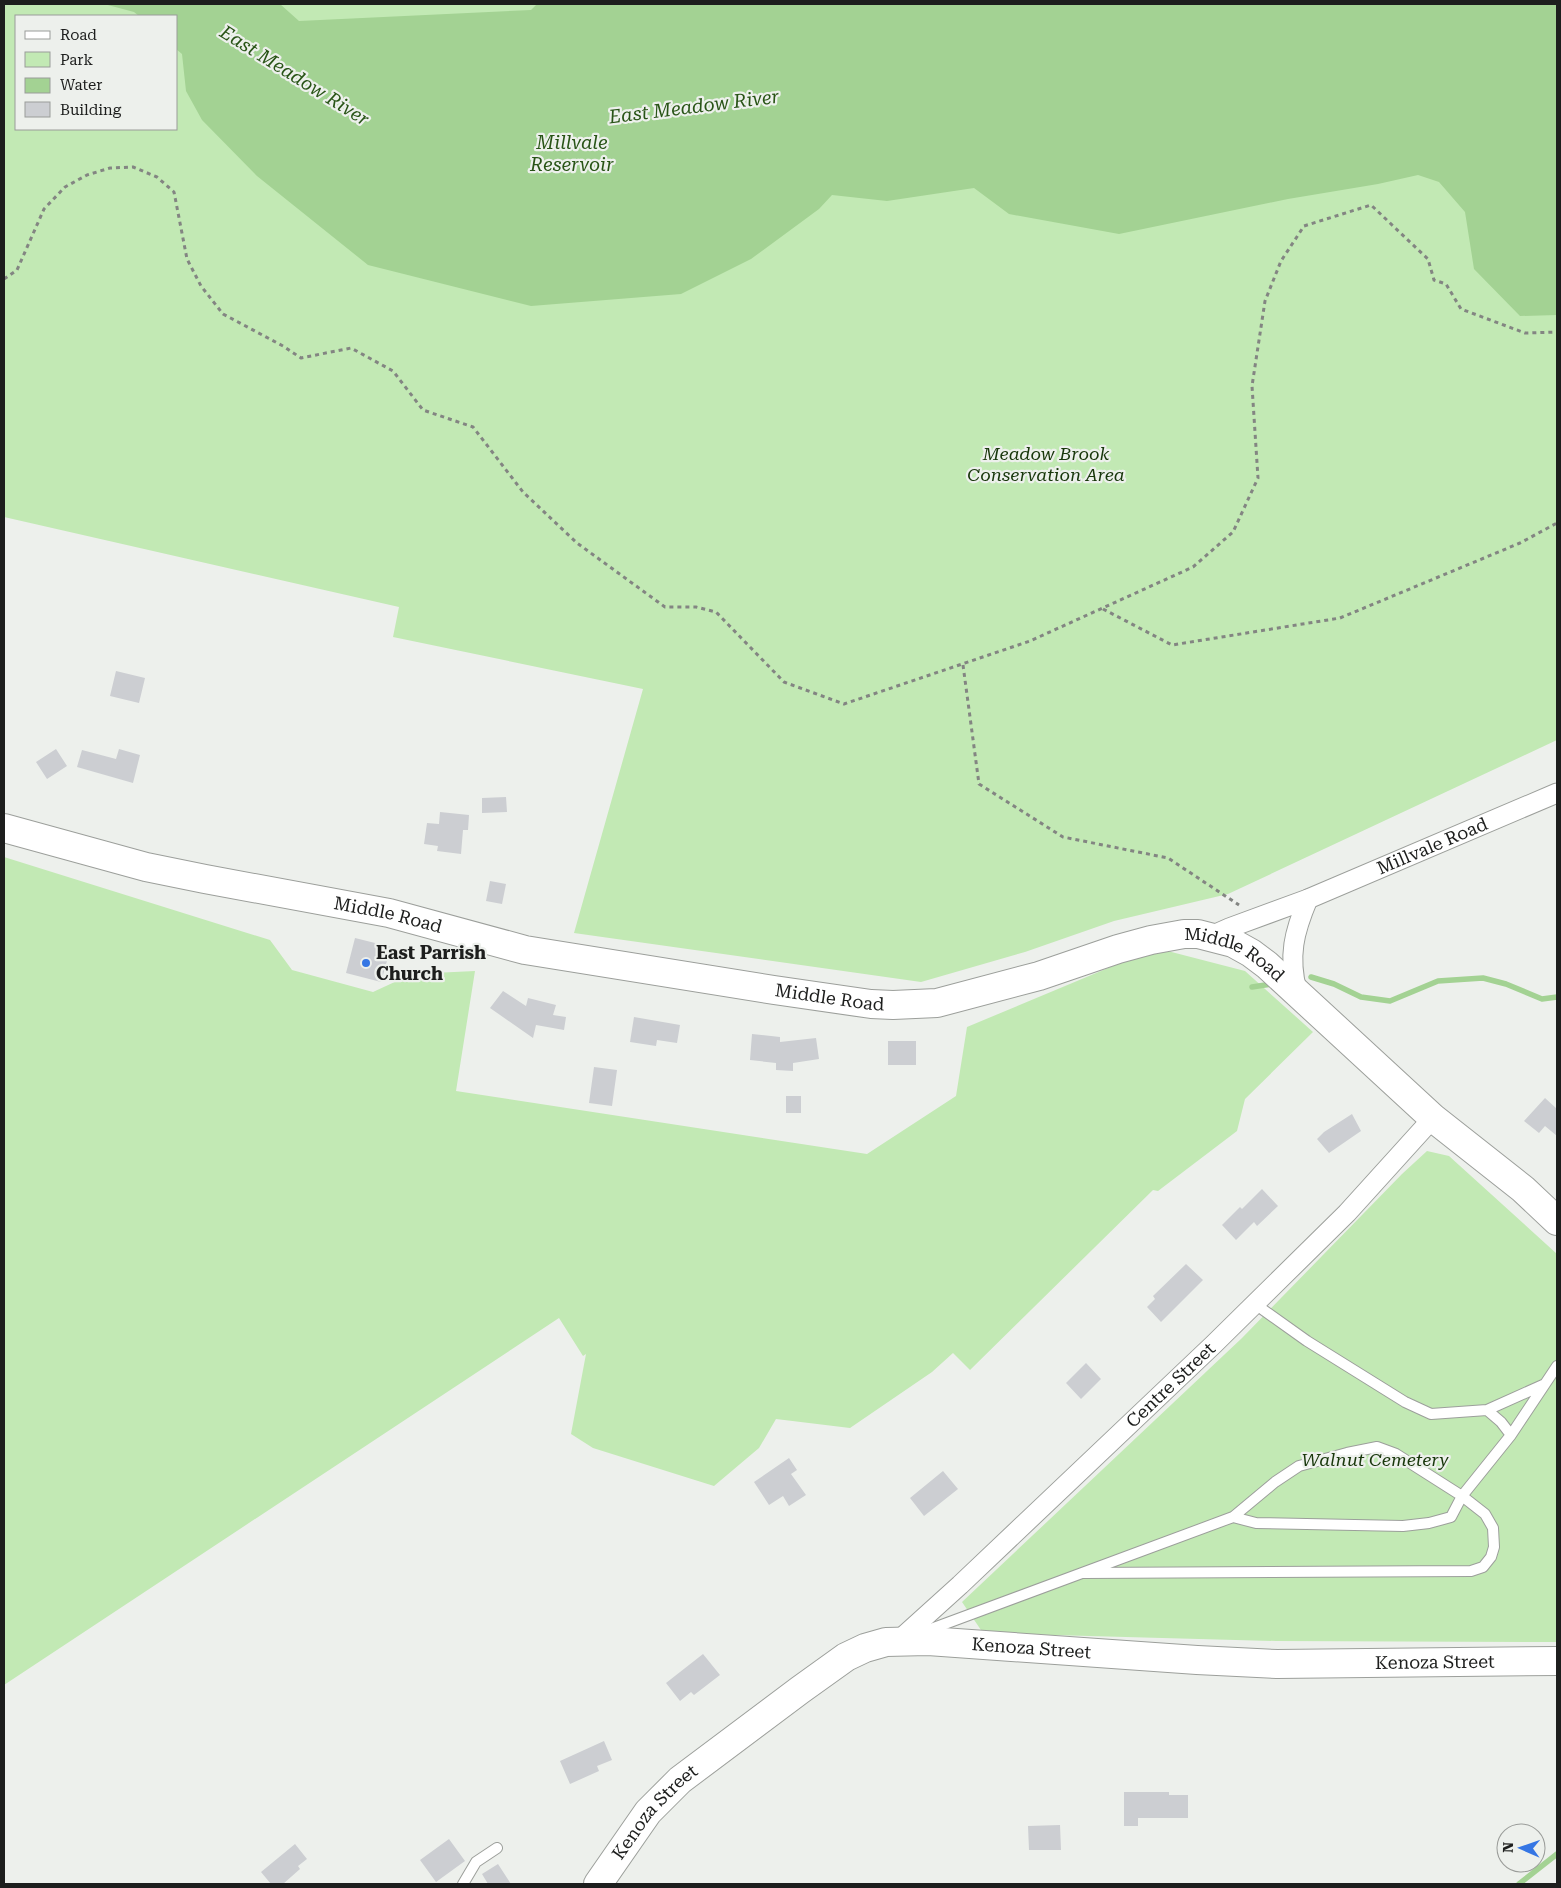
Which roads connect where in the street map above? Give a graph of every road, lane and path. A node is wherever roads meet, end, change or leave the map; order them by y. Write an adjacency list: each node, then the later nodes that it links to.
1 (4, 279): 5 (path)
2 (1557, 332): 4 (path)
3 (1557, 523): 4 (path)
4 (1102, 609): 5 (path)
5 (962, 665): 9 (path)
6 (1557, 793): 8 (street, Millvale Road)
7 (4, 828): 10 (street, Middle Road)
8 (1308, 899): 9 (street, Millvale Road); 11 (street)
9 (1259, 917): 10 (street, Millvale Road)
10 (1211, 936): 11 (street, Middle Road)
11 (1296, 991): 12 (street, Middle Road)
12 (1433, 1118): 13 (street, Middle Road); 14 (street, Centre Street)
13 (1557, 1221)
14 (1255, 1304): 17 (lane); 22 (street, Centre Street)
15 (1557, 1366): 16 (lane)
16 (1545, 1384): 17 (lane); 18 (lane)
17 (1486, 1410): 18 (lane)
18 (1511, 1435): 19 (lane)
19 (1462, 1496): 20 (lane); 20 (lane); 21 (lane)
20 (1233, 1517): 21 (lane)
21 (1083, 1573): 22 (lane)
22 (898, 1641): 23 (street, Kenoza Street); 26 (street, Kenoza Street)
23 (1557, 1661)
24 (497, 1848): 25 (lane)
25 (464, 1884)
26 (598, 1884)

